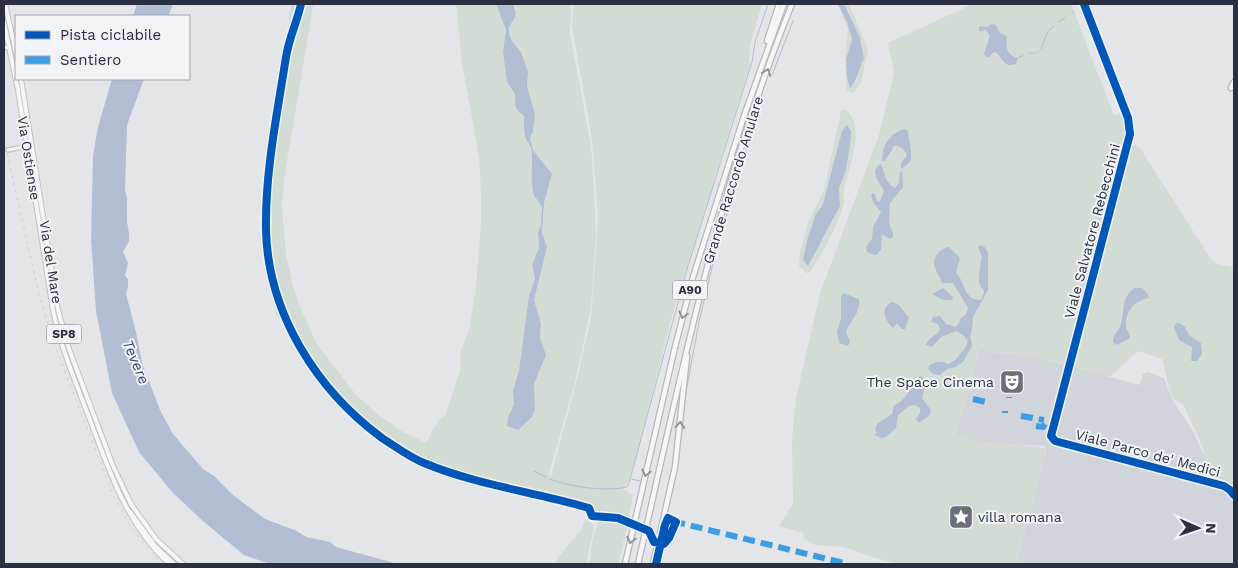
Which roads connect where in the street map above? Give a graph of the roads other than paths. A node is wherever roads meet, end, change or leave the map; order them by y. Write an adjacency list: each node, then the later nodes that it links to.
1 (5, 4): 9 (main road)
2 (779, 4): 10 (highway, Grande Raccordo Anulare)
3 (784, 4): 10 (highway, Grande Raccordo Anulare / A90)
4 (793, 4): 18 (highway, Grande Raccordo Anulare / A90, one-way to 4)
5 (1084, 4): 19 (street, Viale Salvatore Rebecchini)
6 (4, 23): 7 (main road, Via Ostiense)
7 (9, 47): 8 (street); 15 (main road, Via Ostiense)
8 (4, 48)
9 (15, 49)
10 (760, 68): 25 (highway, Grande Raccordo Anulare / A90, one-way to 25)
11 (21, 80): 22 (main road, Via del Mare / SP8)
12 (1234, 82): 13 (highway)
13 (1231, 88)
14 (12, 144): 16 (street)
15 (27, 146): 16 (street); 20 (main road, Via Ostiense)
16 (13, 149): 17 (street)
17 (8, 150)
18 (689, 337): 26 (highway, Grande Raccordo Anulare / A90); 27 (highway, one-way to 18)
19 (1052, 439): 21 (street, Viale Parco de' Medici)
20 (118, 492): 23 (main road); 24 (main road)
21 (1234, 495)
22 (183, 563)
23 (169, 564)
24 (174, 564)
25 (625, 564)
26 (638, 564)
27 (653, 564)

